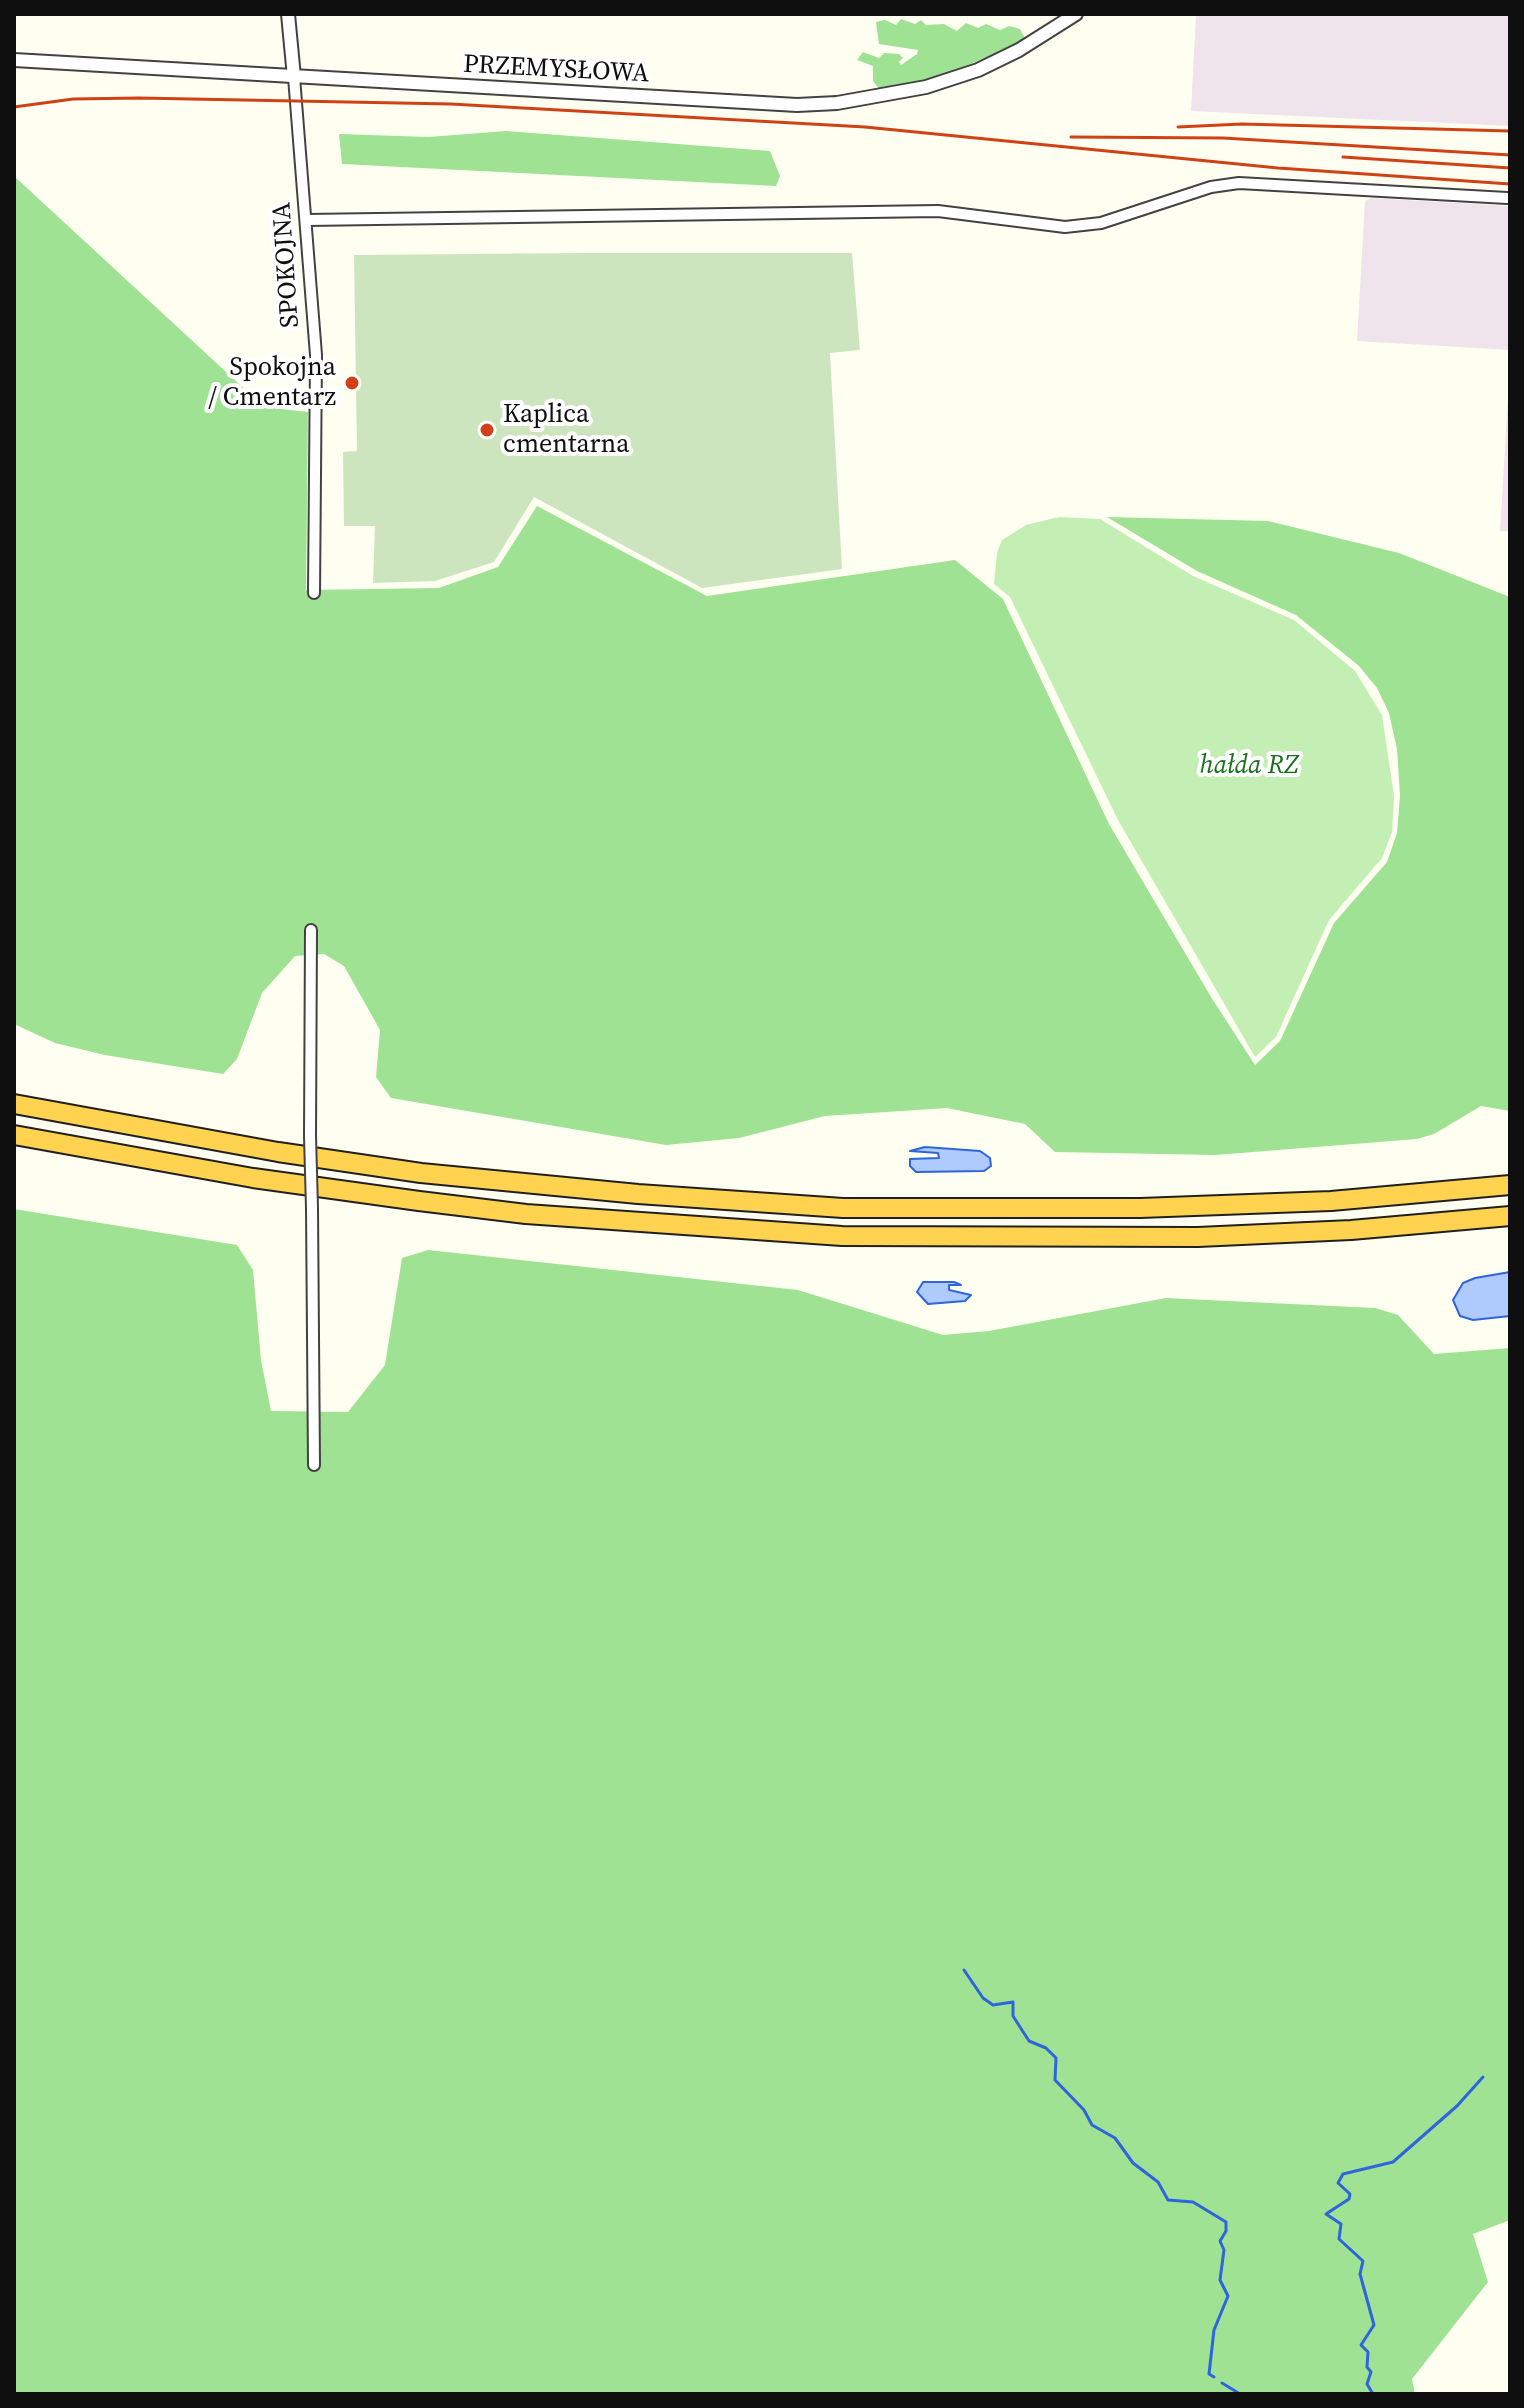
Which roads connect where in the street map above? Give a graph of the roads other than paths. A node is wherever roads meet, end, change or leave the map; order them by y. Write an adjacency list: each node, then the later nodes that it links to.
1 (288, 14): 4 (street)
2 (1076, 14): 4 (street, PRZEMYSŁOWA)
3 (14, 60): 4 (street, PRZEMYSŁOWA)
4 (294, 77): 6 (street, SPOKOJNA)
5 (1507, 198): 6 (street)
6 (307, 220): 7 (street, SPOKOJNA)
7 (314, 593)
8 (311, 930): 13 (street, bridge)
9 (14, 1104): 11 (highway)
10 (14, 1135): 12 (highway)
11 (1510, 1185)
12 (1510, 1216)
13 (314, 1465)

